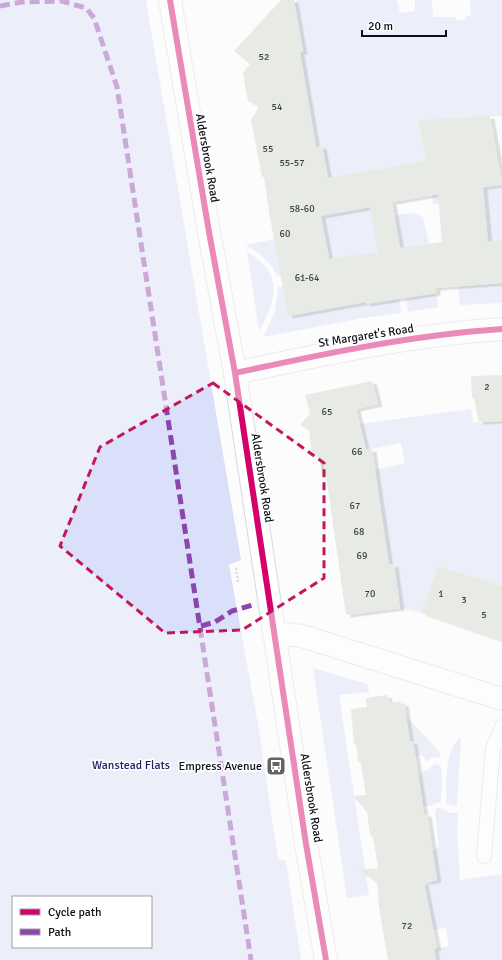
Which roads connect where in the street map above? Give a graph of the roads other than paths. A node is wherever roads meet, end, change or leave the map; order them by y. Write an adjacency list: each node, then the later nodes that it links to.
1 (170, 0): 3 (main road, Aldersbrook Road)
2 (502, 329): 3 (main road, St Margaret's Road)
3 (235, 373): 4 (main road, Aldersbrook Road)
4 (275, 634): 5 (main road); 8 (main road, Aldersbrook Road)
5 (502, 699)
6 (502, 727): 7 (lane)
7 (484, 856)
8 (326, 960)

